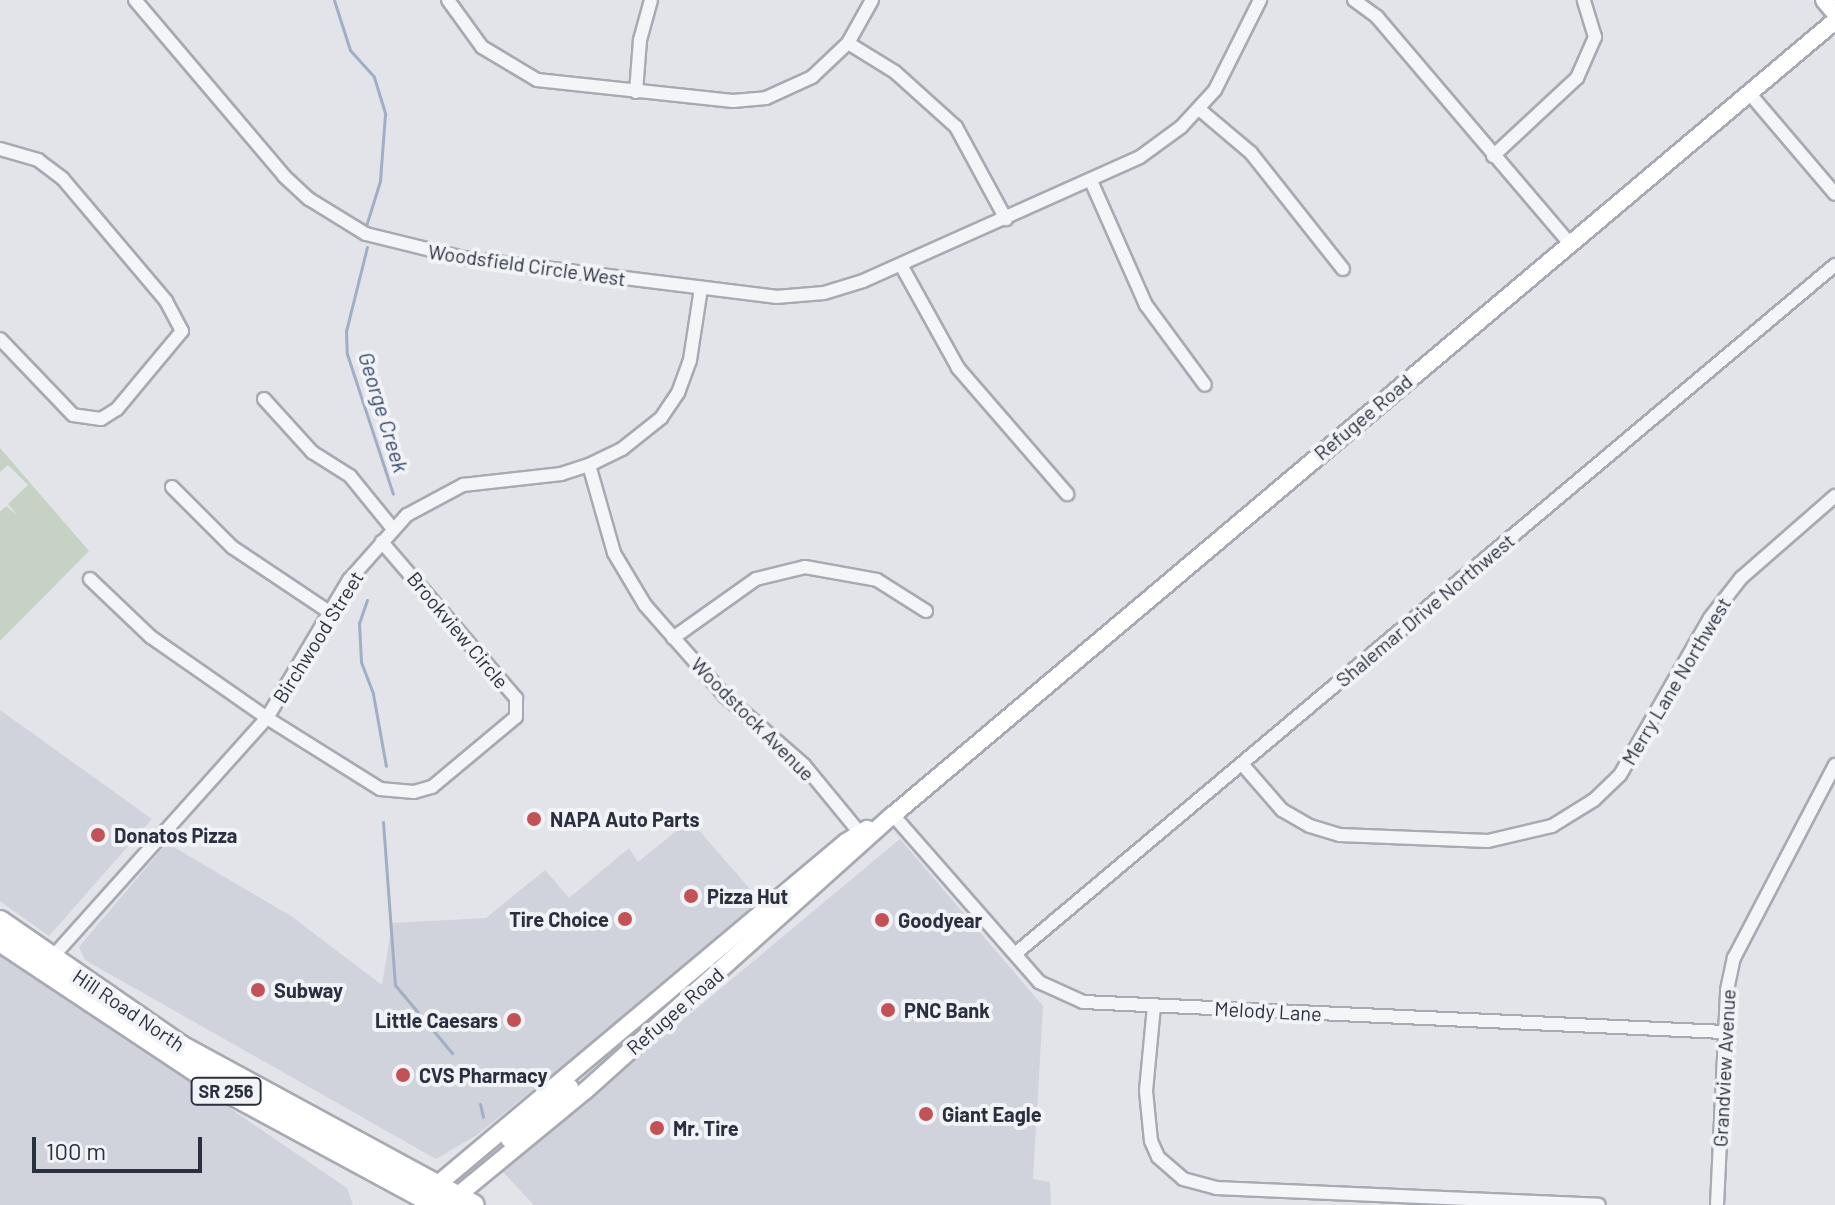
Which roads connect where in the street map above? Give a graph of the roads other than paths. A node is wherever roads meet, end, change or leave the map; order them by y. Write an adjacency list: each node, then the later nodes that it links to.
1 (135, 0): 24 (street, Woodsfield Circle West)
2 (448, 0): 12 (street)
3 (651, 0): 12 (street)
4 (872, 0): 11 (street)
5 (1260, 0): 14 (street, Woodsfield Circle West)
6 (1354, 0): 16 (street)
7 (1584, 0): 16 (street)
8 (1824, 0): 9 (main road)
9 (1835, 13)
10 (1835, 21): 13 (main road, Refugee Road)
11 (848, 43): 12 (street); 19 (street)
12 (636, 92)
13 (1750, 94): 18 (street); 20 (main road, Refugee Road)
14 (1199, 109): 17 (street, Woodsfield Circle West); 23 (street)
15 (0, 149): 25 (street)
16 (1493, 156): 20 (street)
17 (1091, 181): 19 (street, Woodsfield Circle West); 26 (street)
18 (1835, 194)
19 (1006, 219): 21 (street, Woodsfield Circle West)
20 (1570, 244): 41 (main road, Refugee Road)
21 (901, 265): 24 (street, Woodsfield Circle West); 30 (street)
22 (1835, 265): 39 (street, Shalemar Drive Northwest)
23 (1343, 269)
24 (701, 288): 28 (street, Birchwood Street)
25 (0, 339)
26 (1205, 385)
27 (264, 399): 32 (street)
28 (589, 465): 32 (street, Birchwood Street); 37 (street, Woodstock Avenue)
29 (172, 487): 36 (street)
30 (1067, 494)
31 (1835, 496): 39 (street, Merry Lane Northwest)
32 (393, 529): 33 (street, Birchwood Street)
33 (382, 542): 36 (street, Birchwood Street); 38 (street, Brookview Circle)
34 (90, 579): 38 (street)
35 (926, 611): 37 (street)
36 (329, 612): 38 (street, Birchwood Street)
37 (673, 638): 42 (street, Woodstock Avenue)
38 (267, 718): 46 (street, Birchwood Street)
39 (1242, 764): 45 (street, Shalemar Drive Northwest)
40 (1835, 765): 48 (street, Grandview Avenue)
41 (893, 815): 42 (main road, Refugee Road); 45 (street, Melody Lane)
42 (863, 837): 49 (main road, Refugee Road); 49 (main road, Refugee Road)
43 (0, 921): 46 (highway, Hill Road North / SR 256)
44 (0, 941): 49 (highway, Hill Road North / SR 256)
45 (1015, 954): 47 (street, Melody Lane)
46 (50, 961): 49 (highway, Hill Road North / SR 256)
47 (1154, 1006): 48 (street, Melody Lane); 50 (street)
48 (1725, 1032): 51 (street, Grandview Avenue)
49 (447, 1197)
50 (1599, 1205)
51 (1717, 1205)

